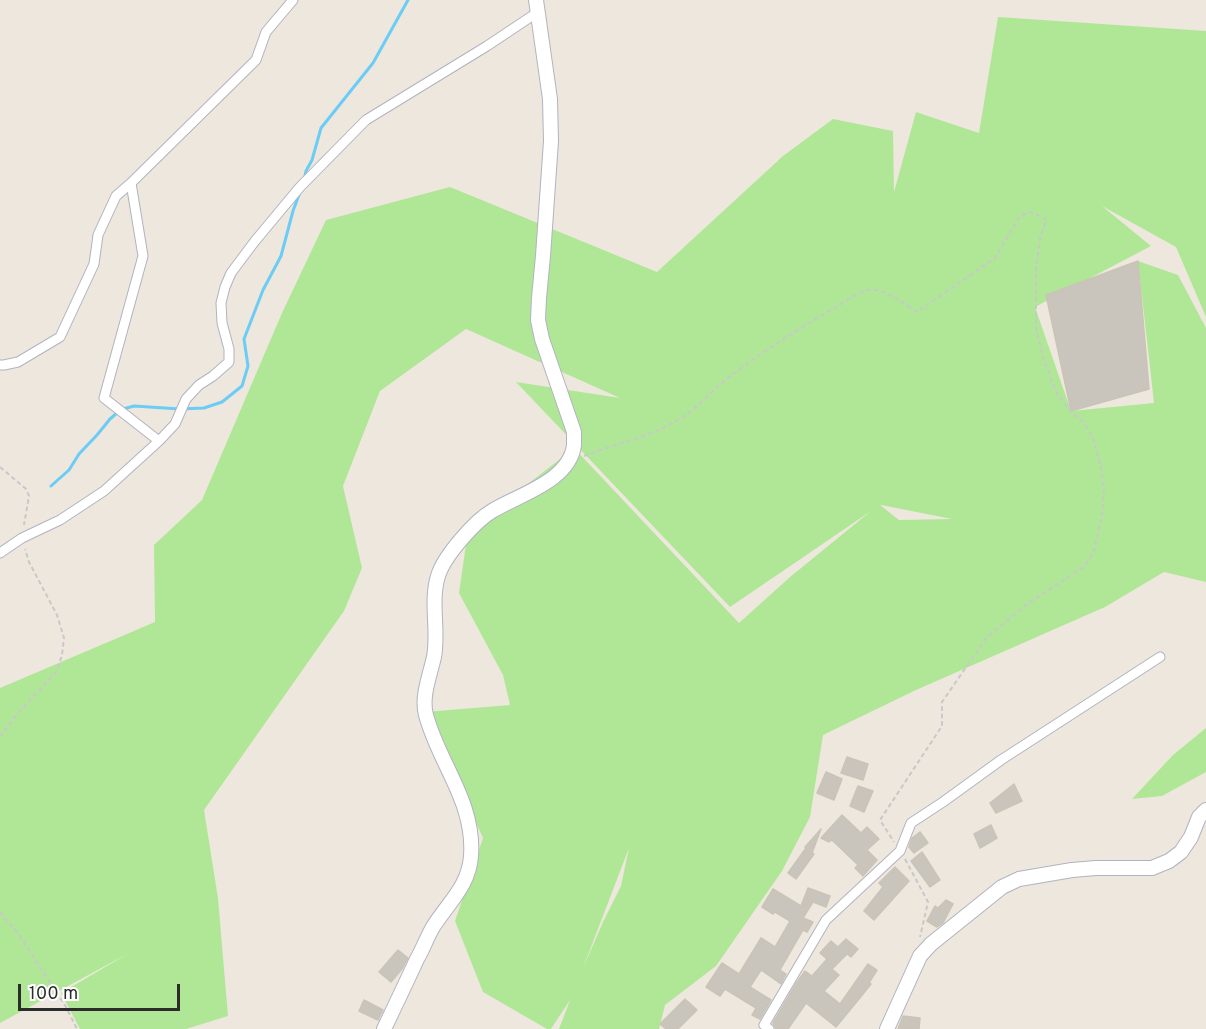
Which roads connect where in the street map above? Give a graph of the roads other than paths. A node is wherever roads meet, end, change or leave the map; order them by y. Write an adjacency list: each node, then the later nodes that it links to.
1 (293, 0): 3 (street)
2 (537, 6): 5 (street); 9 (street)
3 (130, 183): 4 (street); 5 (street)
4 (0, 365)
5 (159, 441): 6 (street)
6 (0, 553)
7 (1160, 657): 10 (street)
8 (1206, 810): 11 (street)
9 (384, 1029)
10 (769, 1029)
11 (887, 1029)

